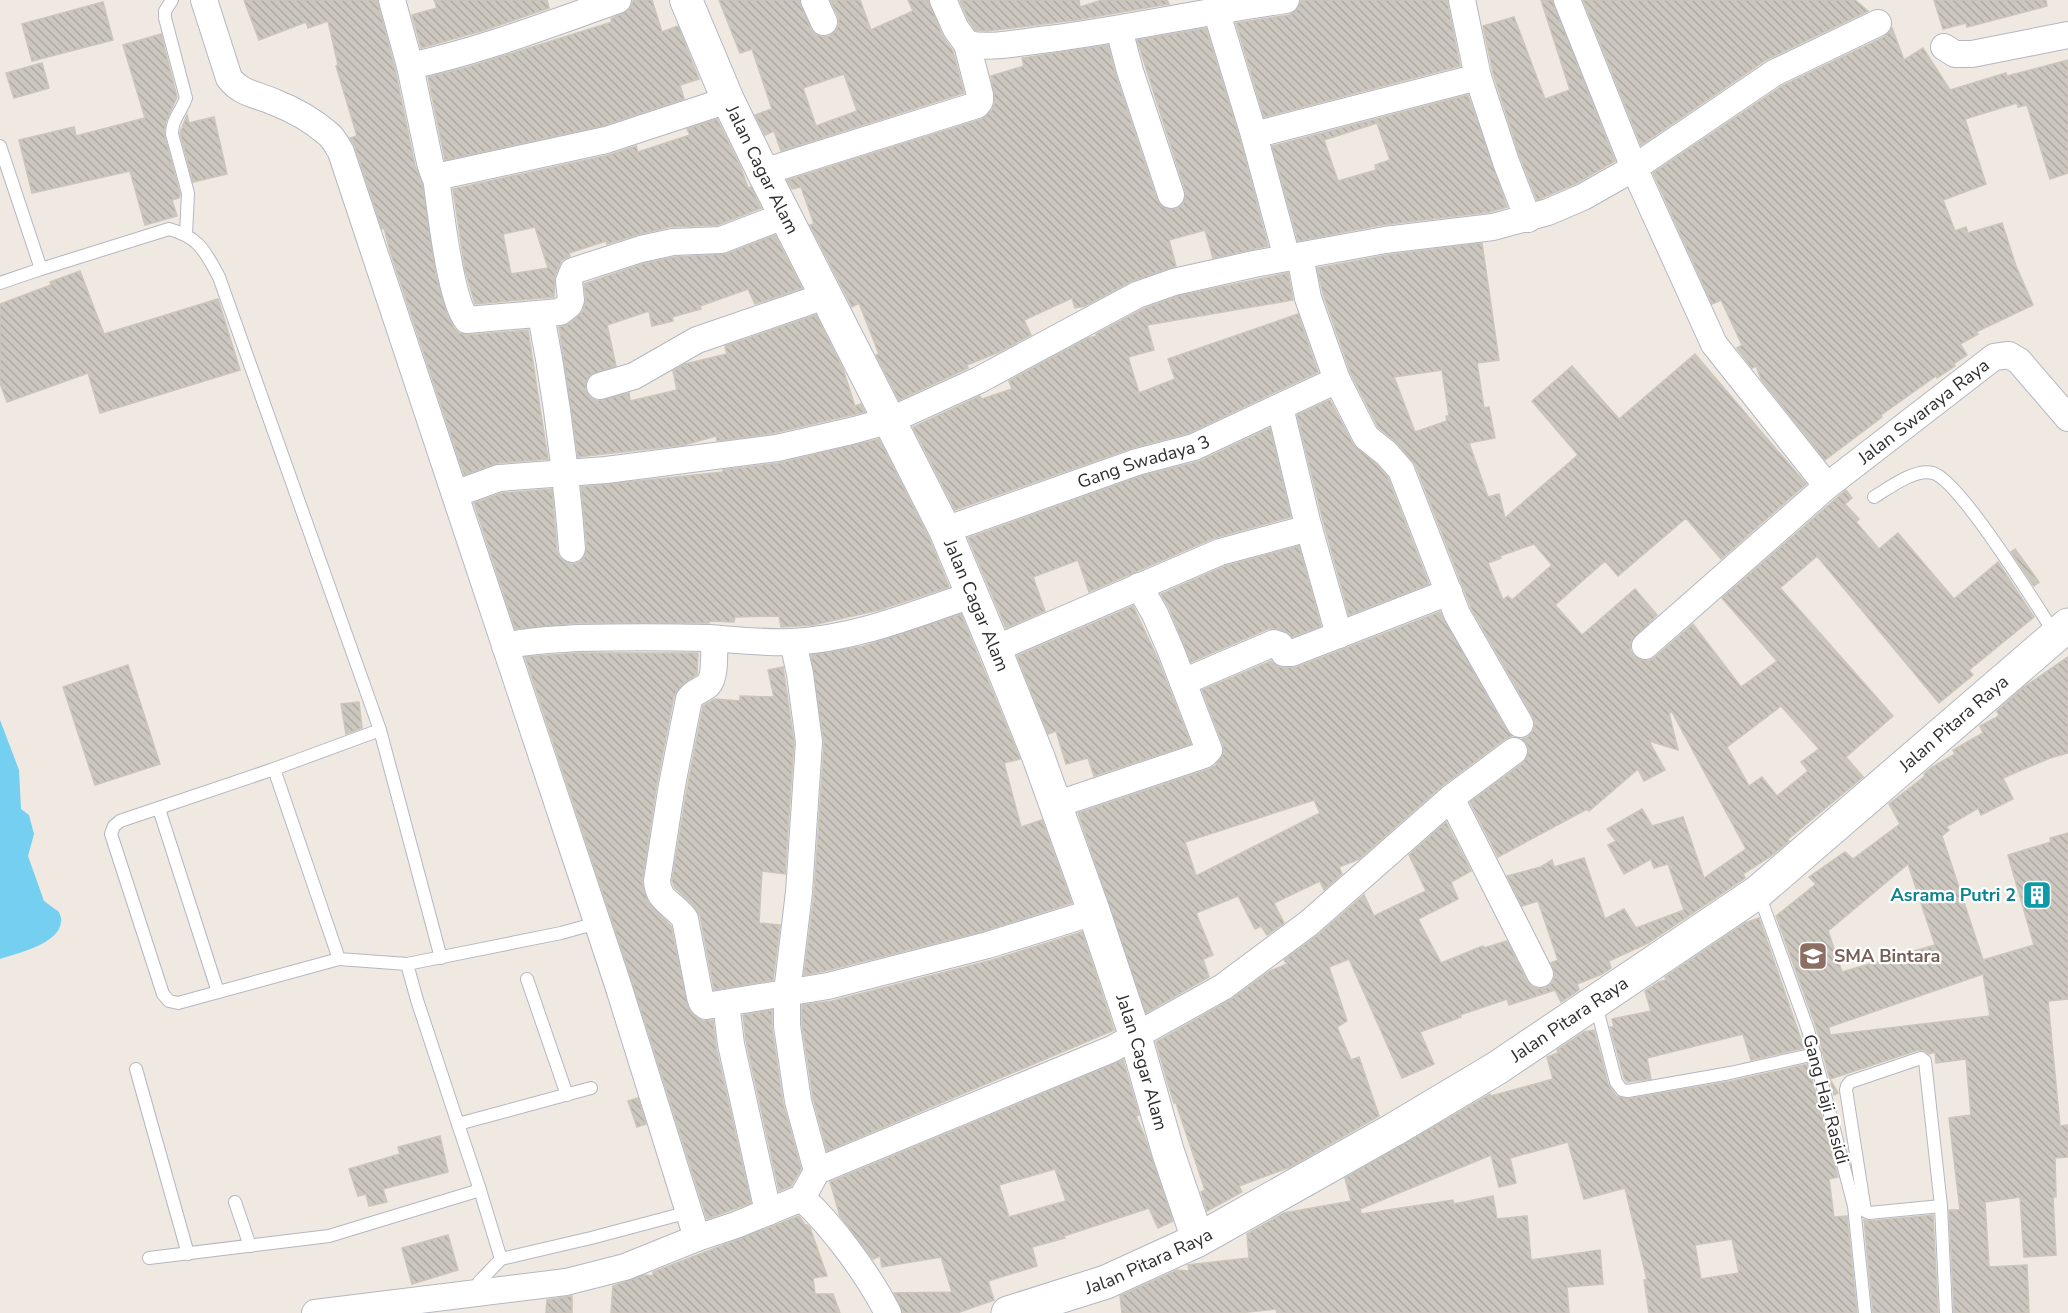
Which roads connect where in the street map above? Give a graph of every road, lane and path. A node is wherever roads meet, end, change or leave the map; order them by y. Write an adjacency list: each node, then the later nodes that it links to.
1 (172, 0): 27 (lane)
2 (204, 0): 40 (street)
3 (392, 0): 16 (street)
4 (618, 0): 16 (street)
5 (686, 0): 18 (street, Jalan Cagar Alam)
6 (943, 0): 14 (street)
7 (1286, 0): 10 (street)
8 (1462, 0): 17 (street)
9 (1567, 0): 21 (street)
10 (1216, 10): 12 (street); 19 (street)
11 (1878, 22): 21 (street)
12 (1119, 29): 14 (street); 24 (street)
13 (2068, 35): 15 (street)
14 (967, 44): 22 (street)
15 (1944, 47)
16 (410, 66): 23 (street)
17 (1478, 77): 19 (street); 26 (street)
18 (728, 100): 22 (street, Jalan Cagar Alam); 23 (street)
19 (1254, 135): 28 (street)
20 (0, 146): 29 (lane)
21 (1634, 168): 26 (street); 39 (street)
22 (763, 172): 25 (street, Jalan Cagar Alam)
23 (436, 177): 32 (street)
24 (1171, 195)
25 (786, 215): 31 (street, Jalan Cagar Alam); 32 (street)
26 (1528, 219): 28 (street)
27 (186, 234): 29 (lane); 57 (lane)
28 (1293, 257): 33 (street); 37 (street)
29 (41, 269): 30 (lane)
30 (0, 283)
31 (825, 296): 34 (street); 37 (street, Jalan Cagar Alam)
32 (541, 315): 38 (street)
33 (1337, 380): 35 (street, Gang Swadaya 3); 46 (street)
34 (600, 386)
35 (1280, 407): 42 (street); 43 (street, Gang Swadaya 3)
36 (2068, 418): 39 (street, Jalan Swaraya Raya)
37 (891, 420): 38 (street); 43 (street, Jalan Cagar Alam)
38 (566, 473): 40 (street); 44 (street)
39 (1827, 486): 53 (street, Jalan Swaraya Raya)
40 (455, 494): 52 (street)
41 (1874, 497): 49 (lane)
42 (1309, 528): 45 (street); 48 (street)
43 (945, 530): 47 (street, Jalan Cagar Alam)
44 (572, 549)
45 (1139, 586): 54 (street); 55 (street)
46 (1449, 592): 48 (street); 56 (street)
47 (971, 595): 51 (street); 54 (street, Jalan Cagar Alam)
48 (1339, 635): 55 (street)
49 (2064, 636): 63 (main road, Jalan Pitara Raya)
50 (714, 639): 51 (street); 52 (street); 73 (street)
51 (793, 642): 72 (street)
52 (505, 646): 65 (street)
53 (1645, 646)
54 (995, 649): 61 (street, Jalan Cagar Alam)
55 (1184, 681): 61 (street)
56 (1520, 724)
57 (380, 730): 59 (lane); 66 (lane)
58 (1514, 751): 60 (street)
59 (274, 769): 62 (lane); 67 (lane)
60 (1451, 798): 69 (street); 75 (street)
61 (1055, 805): 64 (street, Jalan Cagar Alam)
62 (159, 809): 71 (lane); 71 (lane)
63 (1758, 892): 74 (main road, Jalan Pitara Raya); 76 (lane, Gang Haji Rasidi)
64 (1094, 912): 72 (street); 75 (street, Jalan Cagar Alam)
65 (597, 923): 66 (lane); 86 (street)
66 (441, 958): 68 (lane)
67 (339, 959): 68 (lane); 71 (lane)
68 (407, 964): 80 (lane)
69 (1540, 974)
70 (527, 979): 79 (lane)
71 (218, 992)
72 (787, 992): 73 (street); 81 (street)
73 (726, 1003): 87 (street)
74 (1596, 1003): 76 (lane); 89 (main road, Jalan Pitara Raya)
75 (1135, 1035): 81 (street); 89 (street, Jalan Cagar Alam)
76 (1815, 1054): 98 (lane, Gang Haji Rasidi)
77 (136, 1069): 91 (lane)
78 (591, 1088): 79 (lane)
79 (567, 1095): 80 (lane)
80 (458, 1124): 82 (lane)
81 (817, 1171): 83 (street)
82 (480, 1190): 90 (lane); 93 (lane)
83 (802, 1198): 87 (street); 96 (street)
84 (235, 1202): 90 (lane)
85 (1941, 1206): 85 (lane); 99 (lane)
86 (689, 1212): 88 (street); 93 (lane)
87 (768, 1212): 88 (street)
88 (698, 1238): 95 (street)
89 (1198, 1240): 97 (main road, Jalan Pitara Raya)
90 (250, 1246): 91 (lane)
91 (188, 1254): 92 (lane)
92 (149, 1258)
93 (501, 1259): 94 (lane)
94 (478, 1282)
95 (315, 1313)
96 (888, 1313)
97 (1008, 1313)
98 (1865, 1313)
99 (1946, 1313)

